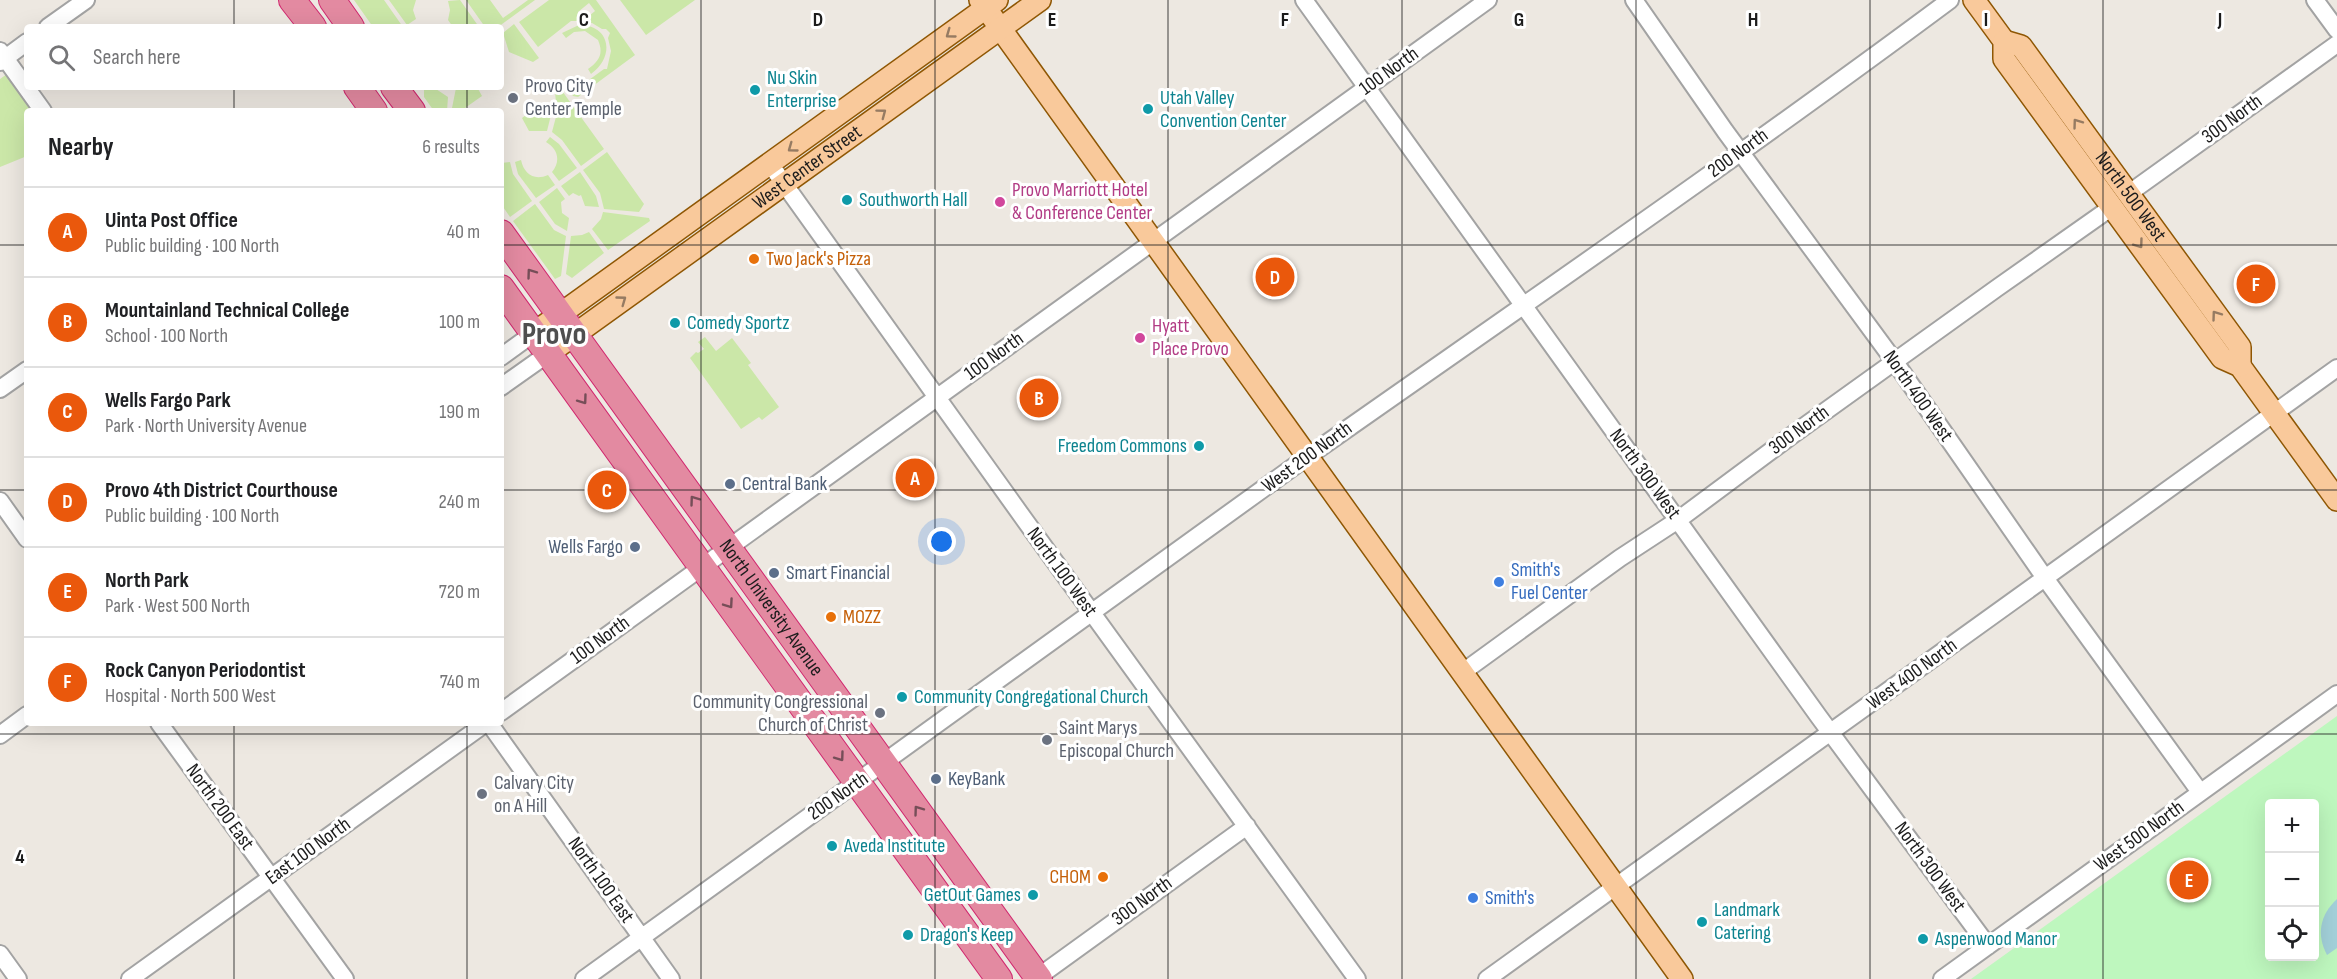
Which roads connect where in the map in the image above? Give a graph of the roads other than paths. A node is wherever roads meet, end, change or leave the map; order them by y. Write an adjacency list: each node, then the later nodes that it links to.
1 (86, 0): 12 (street)
2 (292, 0): 13 (highway)
3 (332, 0): 14 (highway)
4 (1040, 0): 15 (main road, West Center Street)
5 (1304, 0): 21 (street, North 300 West)
6 (1488, 0): 21 (street, 100 North)
7 (1634, 0): 28 (street, North 400 West)
8 (1950, 0): 28 (street, 200 North)
9 (1974, 0): 31 (main road, North 500 West)
10 (2316, 0): 16 (street)
11 (988, 3): 15 (main road); 29 (main road, West Center Street, one-way to 29)
12 (52, 24)
13 (311, 24)
14 (349, 24)
15 (1000, 28): 30 (main road, West Center Street, one-way to 15); 33 (main road)
16 (2337, 30)
17 (24, 44): 19 (street)
18 (2337, 44): 31 (street, 300 North)
19 (2, 57): 20 (street)
20 (24, 86)
21 (1366, 88): 33 (street, 100 North); 35 (street, North 300 West)
22 (27, 90): 25 (street)
23 (359, 90): 26 (highway)
24 (396, 90): 27 (highway)
25 (41, 108)
26 (372, 108)
27 (410, 108)
28 (1740, 151): 35 (street, 200 North); 39 (street, North 400 West)
29 (770, 164): 30 (street, North 100 West); 36 (main road, West Center Street)
30 (784, 183): 36 (main road, West Center Street, one-way to 30); 44 (street, North 100 West)
31 (2120, 201): 39 (street, 300 North); 45 (main road, North 500 West)
32 (504, 237): 36 (highway, North University Avenue, one-way to 32)
33 (1153, 242): 44 (street, 100 North); 46 (main road)
34 (504, 292): 37 (highway, North University Avenue)
35 (1525, 305): 46 (street, West 200 North); 49 (street, North 300 West)
36 (567, 324): 37 (main road); 51 (highway, North University Avenue, one-way to 36)
37 (541, 343): 38 (street); 42 (street); 52 (highway, North University Avenue, one-way to 52)
38 (504, 356)
39 (1894, 362): 49 (street, 300 North); 53 (street, North 400 West)
40 (2337, 368): 45 (street, West 400 North)
41 (24, 372): 43 (street)
42 (504, 384)
43 (0, 389)
44 (937, 397): 51 (street, 100 North); 54 (street, North 100 West)
45 (2274, 413): 47 (main road, North 500 West); 53 (street, West 400 North)
46 (1307, 457): 54 (street, West 200 North); 55 (main road)
47 (2337, 500)
48 (0, 501): 50 (street)
49 (1678, 520): 55 (street, 300 North); 62 (street, North 300 West)
50 (24, 535)
51 (729, 548): 52 (street, 100 North); 64 (highway, North University Avenue)
52 (702, 566): 57 (street, 100 North); 65 (highway, North University Avenue, one-way to 65)
53 (2046, 578): 62 (street, West 400 North); 66 (street, North 400 West)
54 (1091, 612): 64 (street, 200 North); 67 (street, North 100 West)
55 (1462, 672): 69 (main road)
56 (2337, 694): 66 (street, West 500 North)
57 (504, 710)
58 (24, 717): 63 (street)
59 (161, 726): 68 (street, North 200 East)
60 (483, 726): 68 (street, East 100 North)
61 (489, 726): 70 (street, North 100 East)
62 (1831, 732): 69 (street, West 400 North); 71 (street, North 300 West)
63 (0, 735)
64 (884, 763): 65 (street, 200 North); 73 (highway, North University Avenue, one-way to 64)
65 (858, 782): 70 (street, 200 North); 79 (highway, North University Avenue)
66 (2200, 792): 71 (street, West 500 North)
67 (1247, 826): 73 (street, 300 North); 80 (street, North 100 West)
68 (271, 877): 75 (street, East 100 North); 76 (street, North 200 East)
69 (1615, 886): 81 (street, West 400 North); 82 (main road)
70 (641, 937): 77 (street, 200 North); 78 (street, North 100 East)
71 (1988, 946): 83 (street, West 500 North)
72 (0, 954): 74 (street)
73 (1039, 978)
74 (18, 979)
75 (130, 979)
76 (345, 979)
77 (584, 979)
78 (671, 979)
79 (999, 979)
80 (1357, 979)
81 (1487, 979)
82 (1682, 979)
83 (1942, 979)

